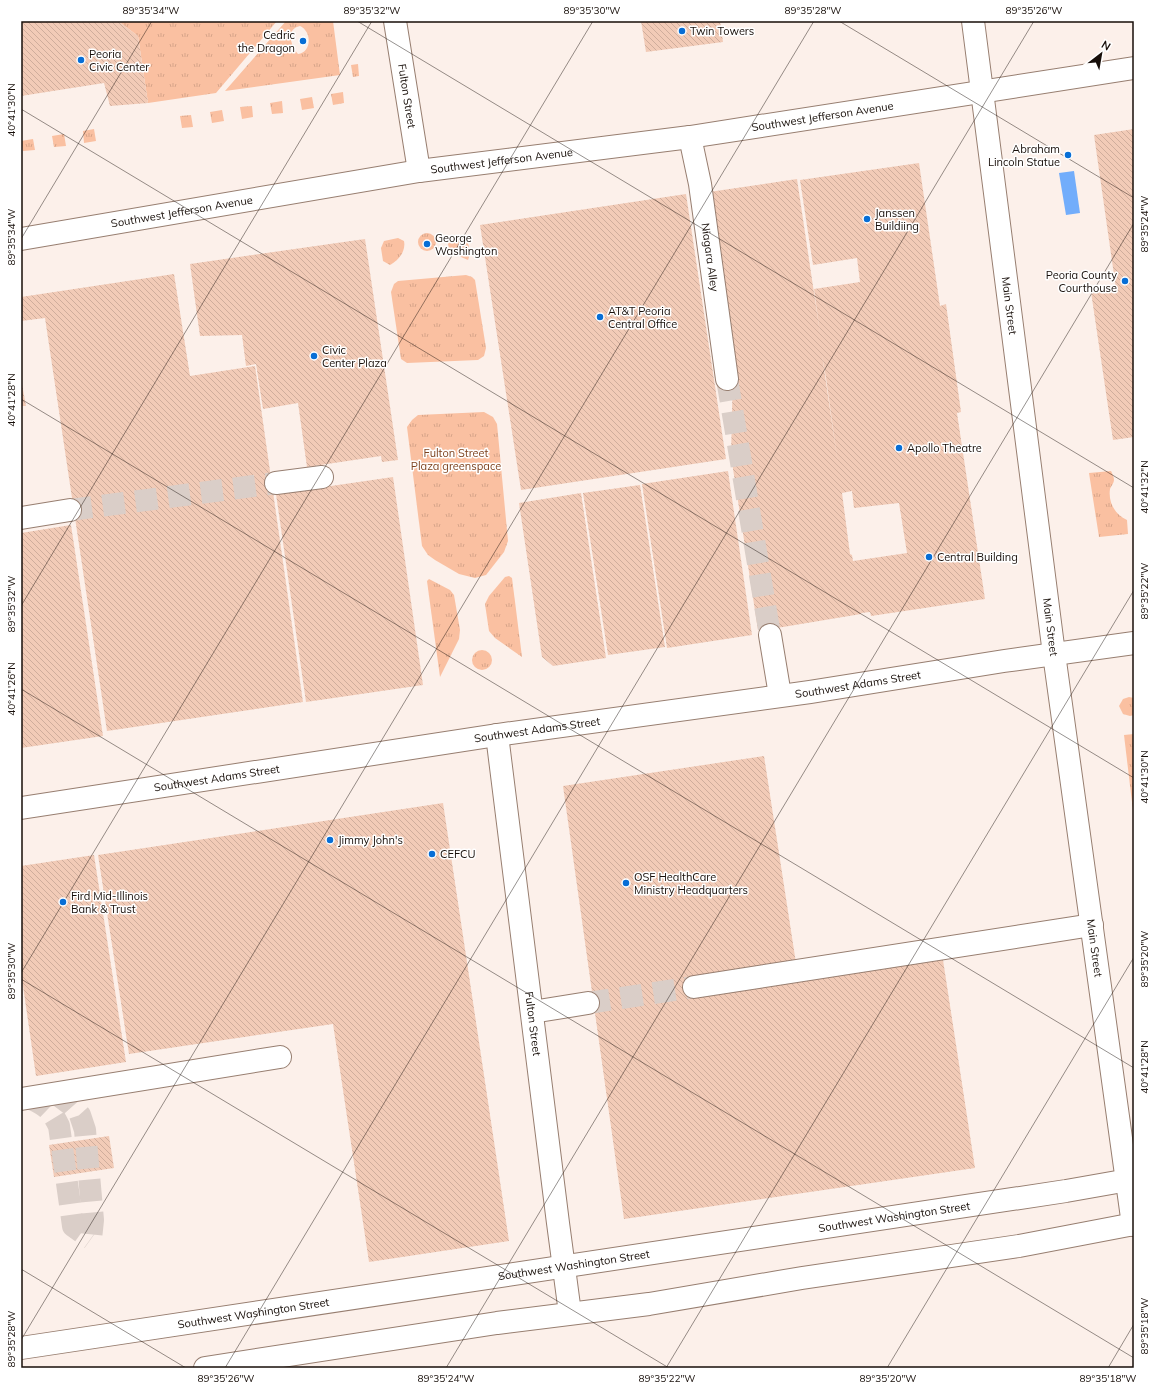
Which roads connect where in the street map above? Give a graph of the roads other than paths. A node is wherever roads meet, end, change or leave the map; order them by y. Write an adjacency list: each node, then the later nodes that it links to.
1 (395, 21): 6 (main road, Fulton Street)
2 (973, 21): 4 (main road, Main Street)
3 (1134, 68): 4 (main road, Southwest Jefferson Avenue)
4 (982, 91): 5 (main road, Southwest Jefferson Avenue); 15 (main road, Main Street)
5 (690, 137): 6 (main road, Southwest Jefferson Avenue); 8 (main road, Niagara Alley)
6 (419, 171): 7 (main road, Southwest Jefferson Avenue)
7 (21, 238)
8 (727, 379)
9 (322, 477): 10 (main road)
10 (276, 483)
11 (70, 510): 12 (main road)
12 (21, 518)
13 (770, 635): 16 (main road)
14 (1134, 643): 15 (main road, Southwest Adams Street)
15 (1054, 654): 16 (main road, Southwest Adams Street); 19 (main road, Main Street)
16 (780, 695): 17 (main road, Southwest Adams Street)
17 (497, 735): 18 (main road, Southwest Adams Street); 22 (main road, Fulton Street)
18 (21, 808)
19 (1092, 925): 20 (main road); 25 (main road, Main Street)
20 (694, 987)
21 (588, 1003): 22 (main road)
22 (532, 1012): 27 (main road, Fulton Street)
23 (280, 1057): 24 (main road)
24 (21, 1099)
25 (1131, 1179): 26 (main road, Main Street); 27 (main road, Southwest Washington Street)
26 (1134, 1227): 28 (main road)
27 (563, 1266): 28 (main road, Fulton Street); 29 (main road, Southwest Washington Street)
28 (570, 1313): 30 (main road)
29 (21, 1348)
30 (205, 1368)

